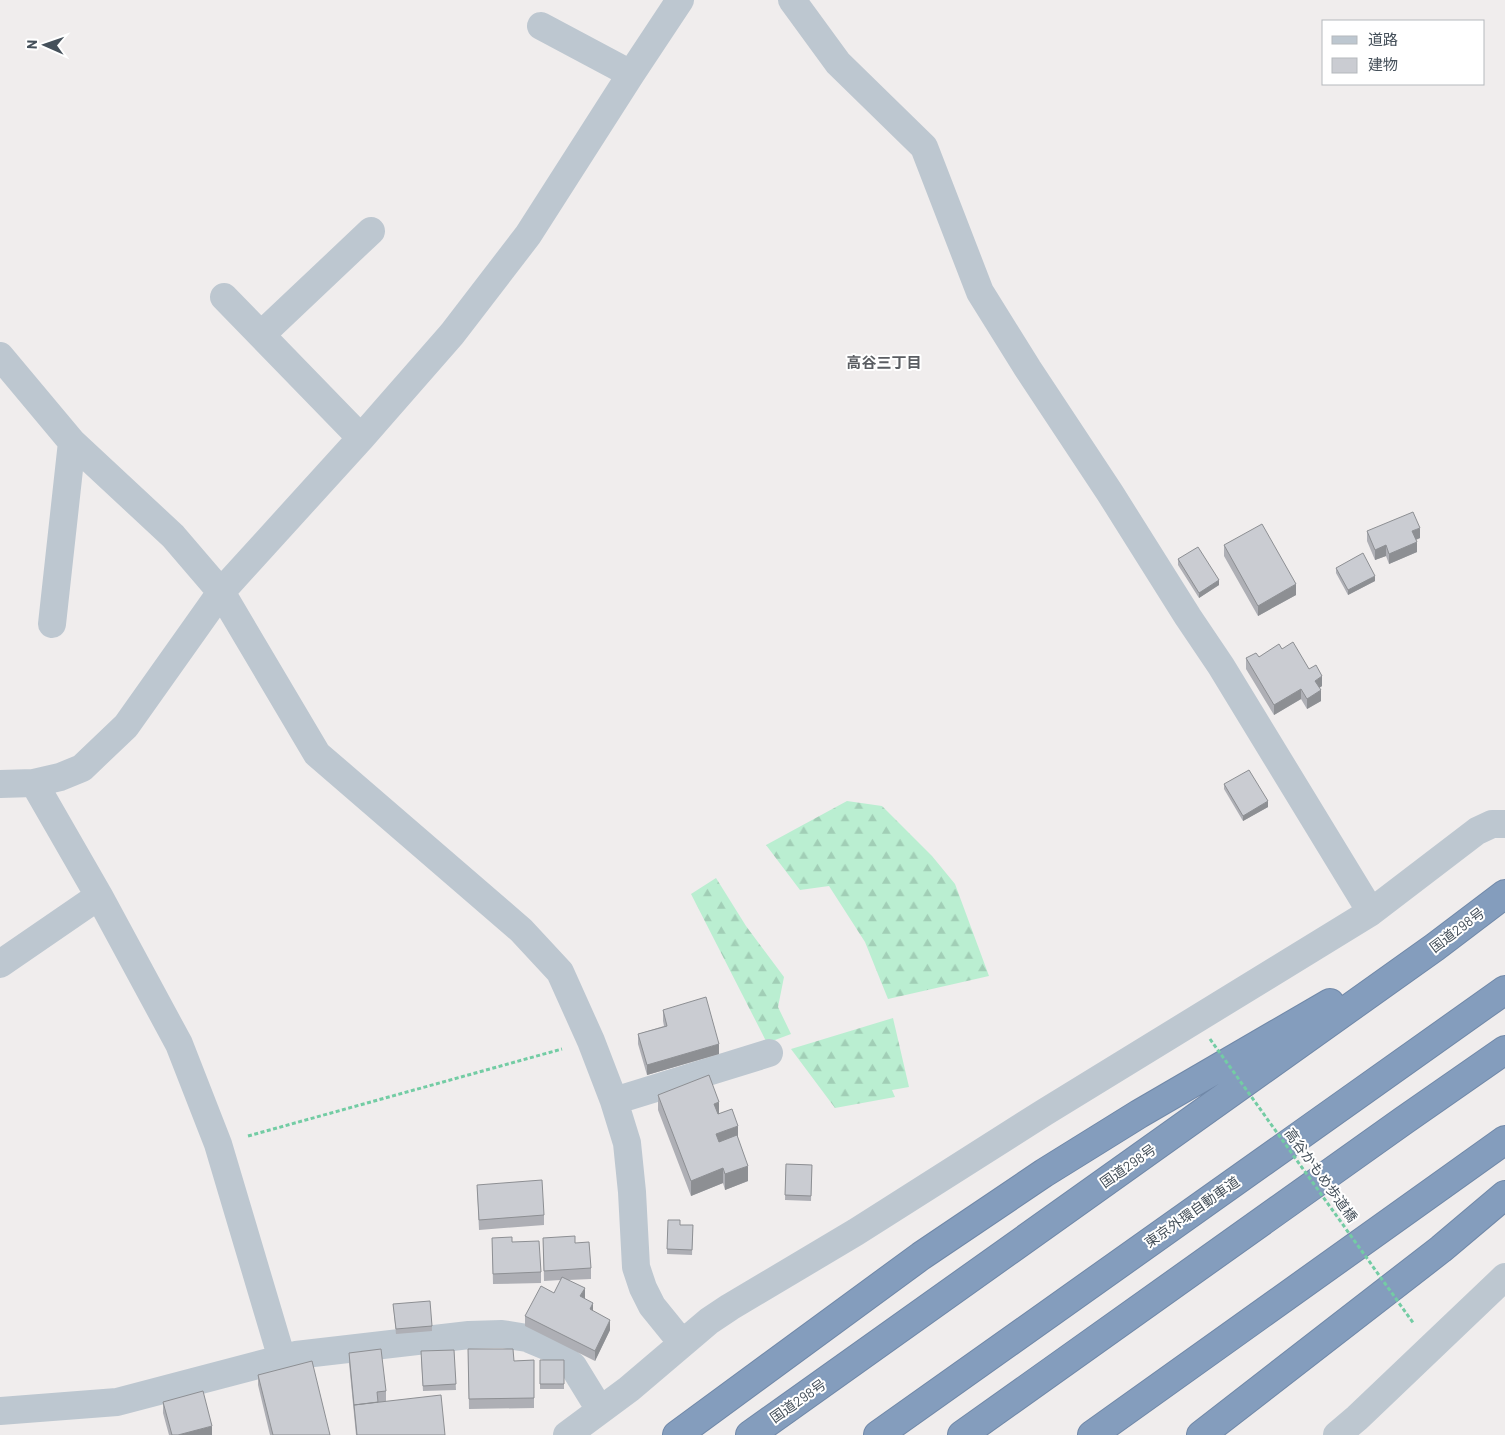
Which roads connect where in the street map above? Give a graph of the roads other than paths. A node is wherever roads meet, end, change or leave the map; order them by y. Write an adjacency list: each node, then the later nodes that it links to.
1 (680, 0): 4 (street)
2 (792, 0): 18 (street)
3 (540, 26): 4 (street)
4 (630, 74): 9 (street)
5 (371, 231): 7 (street)
6 (224, 296): 7 (street)
7 (261, 335): 9 (street)
8 (0, 356): 10 (street)
9 (361, 438): 11 (street)
10 (72, 442): 11 (street); 12 (street)
11 (221, 592): 13 (street); 24 (street)
12 (52, 624)
13 (34, 783): 14 (street); 17 (street)
14 (0, 784)
15 (1505, 824): 18 (street)
16 (1505, 894): 19 (highway, 国道298号)
17 (99, 896): 20 (street); 29 (street)
18 (1371, 912): 28 (street)
19 (1434, 947): 33 (highway); 34 (highway, 国道298号)
20 (0, 964)
21 (1505, 990): 35 (highway, 東京外環自動車道)
22 (1505, 1050): 36 (highway)
23 (769, 1053): 24 (street)
24 (614, 1101): 28 (street)
25 (1505, 1140): 37 (highway)
26 (1505, 1196): 38 (highway)
27 (1505, 1277): 39 (street)
28 (682, 1343): 30 (street)
29 (282, 1359): 30 (street); 31 (street)
30 (600, 1410): 32 (street)
31 (0, 1411)
32 (567, 1435)
33 (677, 1435)
34 (750, 1435)
35 (878, 1435)
36 (962, 1435)
37 (1092, 1435)
38 (1201, 1435)
39 (1336, 1435)

